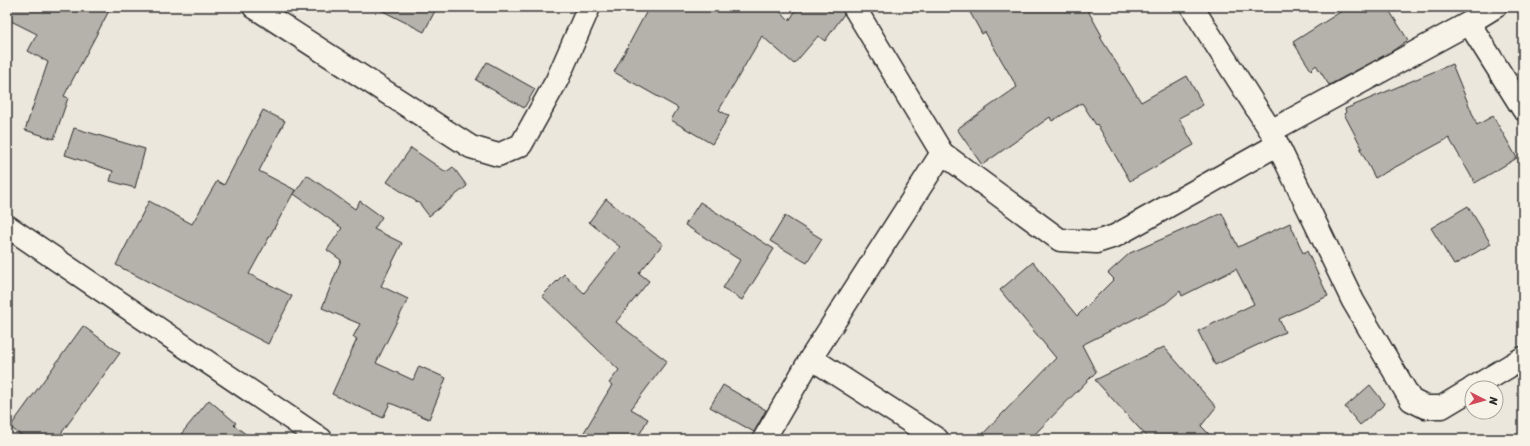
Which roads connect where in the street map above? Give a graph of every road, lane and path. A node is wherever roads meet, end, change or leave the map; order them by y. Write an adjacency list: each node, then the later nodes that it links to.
1 (254, 7): 2 (street)
2 (588, 7)
3 (854, 7): 9 (street)
4 (1192, 7): 8 (street)
5 (1495, 7): 6 (street)
6 (1469, 23): 7 (street); 8 (street)
7 (1523, 109)
8 (1274, 138): 9 (street); 14 (street)
9 (942, 153): 11 (street)
10 (7, 226): 15 (street)
11 (811, 358): 16 (street); 17 (street)
12 (1523, 358): 13 (street)
13 (1486, 380)
14 (1464, 394)
15 (322, 439)
16 (764, 439)
17 (937, 439)

